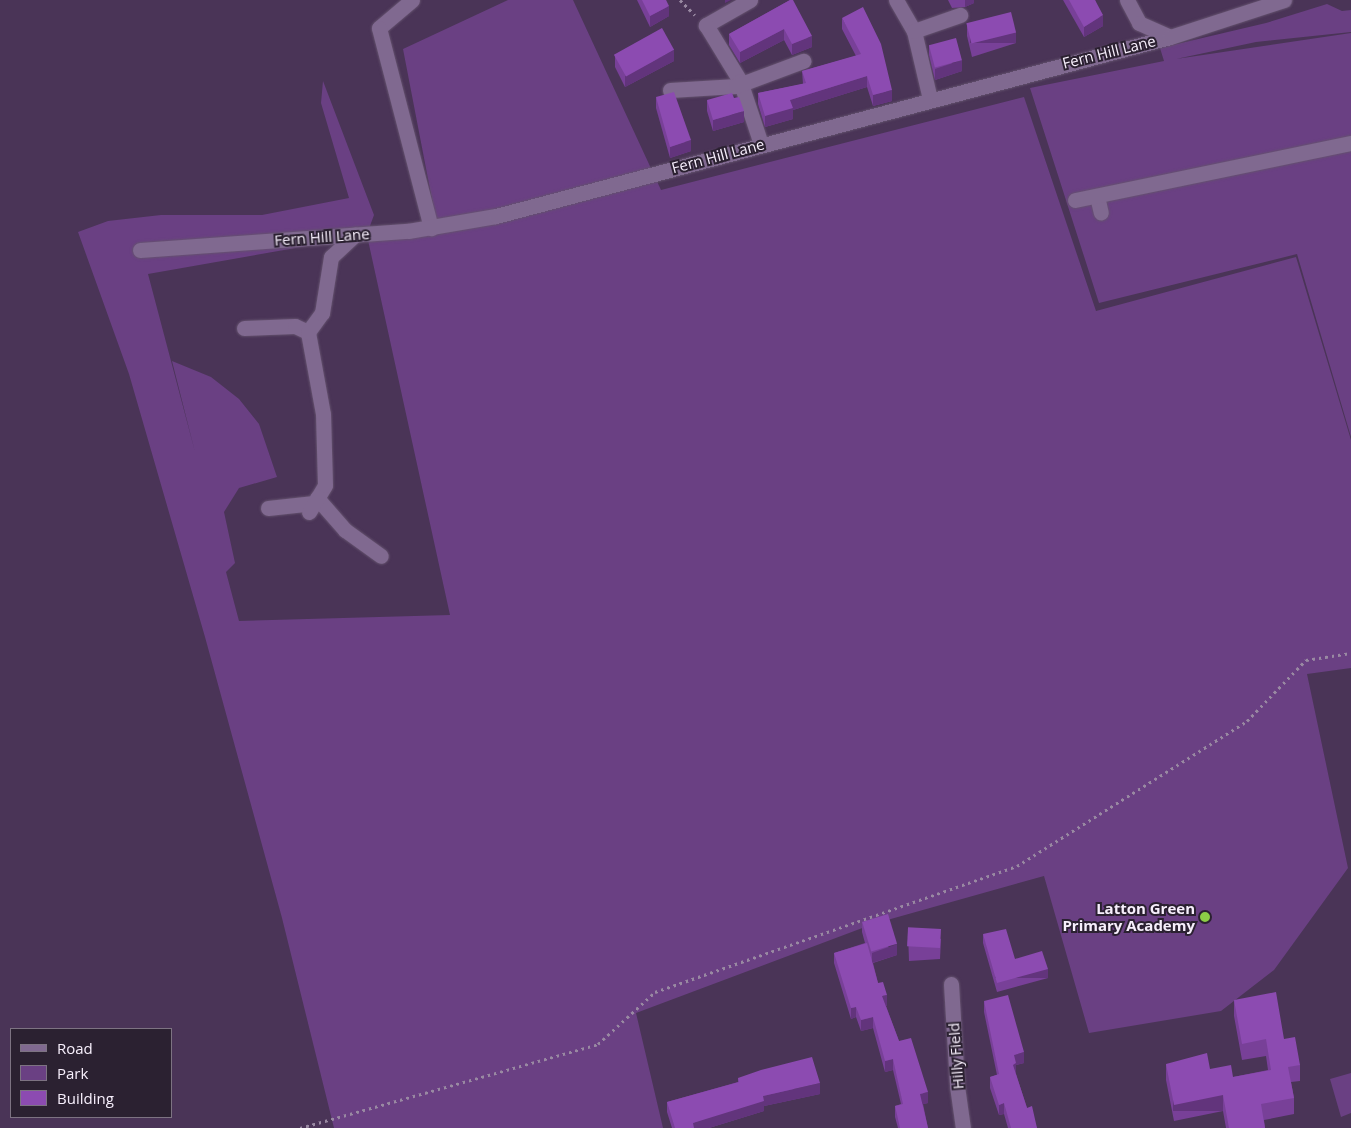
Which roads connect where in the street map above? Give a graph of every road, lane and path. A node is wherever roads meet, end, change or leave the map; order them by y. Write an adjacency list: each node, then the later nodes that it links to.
1 (412, 0): 20 (street)
2 (680, 0): 8 (path)
3 (750, 0): 8 (street)
4 (896, 0): 9 (street)
5 (1126, 0): 10 (street)
6 (1284, 0): 10 (street, Fern Hill Lane)
7 (960, 15): 9 (street)
8 (706, 25): 12 (street)
9 (914, 31): 14 (street)
10 (1170, 37): 14 (street, Fern Hill Lane)
11 (803, 61): 12 (street)
12 (741, 84): 13 (street); 16 (street)
13 (670, 90)
14 (930, 99): 16 (street, Fern Hill Lane)
15 (1351, 143): 17 (street)
16 (761, 144): 20 (street, Fern Hill Lane)
17 (1097, 196): 18 (street); 19 (street)
18 (1075, 200)
19 (1101, 213)
20 (431, 228): 21 (street, Fern Hill Lane)
21 (355, 235): 22 (street, Fern Hill Lane); 24 (street)
22 (140, 250)
23 (244, 328): 24 (street)
24 (308, 332): 25 (street)
25 (313, 504): 26 (street); 27 (street)
26 (268, 508)
27 (381, 556)
28 (1351, 653): 30 (path)
29 (951, 984): 31 (street, Hilly Field)
30 (300, 1128)
31 (963, 1128)

